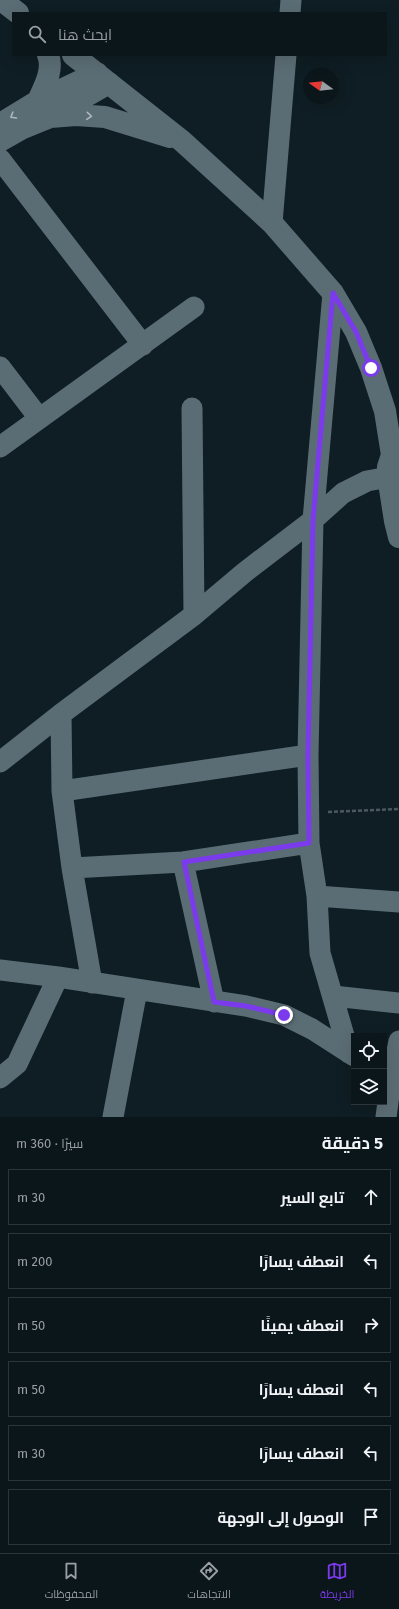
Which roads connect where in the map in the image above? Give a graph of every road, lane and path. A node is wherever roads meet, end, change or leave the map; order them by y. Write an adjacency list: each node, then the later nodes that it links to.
1 (1, 0): 3 (main road)
2 (291, 0): 4 (street)
3 (17, 12)
4 (290, 12)
5 (48, 56): 9 (main road)
6 (74, 56): 8 (main road)
7 (286, 56): 14 (street)
8 (103, 78): 9 (main road); 12 (main road)
9 (44, 109): 10 (main road, one-way to 10); 11 (main road); 12 (main road, one-way to 12)
10 (0, 124)
11 (0, 141)
12 (182, 141): 14 (main road)
13 (0, 159): 17 (street)
14 (272, 223): 15 (main road)
15 (333, 293): 22 (main road); 23 (street)
16 (194, 307): 17 (street)
17 (143, 345): 20 (street)
18 (0, 366): 20 (street)
19 (192, 408): 25 (street)
20 (39, 418): 21 (street)
21 (0, 448)
22 (395, 467): 23 (street); 24 (main road)
23 (313, 520): 25 (street); 27 (street)
24 (399, 537)
25 (194, 615): 26 (street)
26 (61, 714): 28 (street); 29 (street)
27 (308, 755): 29 (street); 31 (street)
28 (0, 762)
29 (62, 791): 34 (street)
30 (399, 809): 31 (path)
31 (308, 812): 32 (street)
32 (309, 843): 33 (street); 35 (street)
33 (184, 862): 34 (street); 42 (street)
34 (72, 868): 39 (street)
35 (317, 896): 36 (street); 41 (street)
36 (399, 902)
37 (0, 970): 38 (street)
38 (58, 977): 39 (street); 47 (street)
39 (92, 983): 40 (street)
40 (137, 990): 42 (street); 49 (street)
41 (333, 996): 43 (street); 45 (street)
42 (214, 1002): 46 (street)
43 (399, 1002)
44 (399, 1041): 48 (street)
45 (351, 1051)
46 (351, 1053)
47 (0, 1078)
48 (391, 1080): 50 (street)
49 (113, 1117)
50 (386, 1117)

